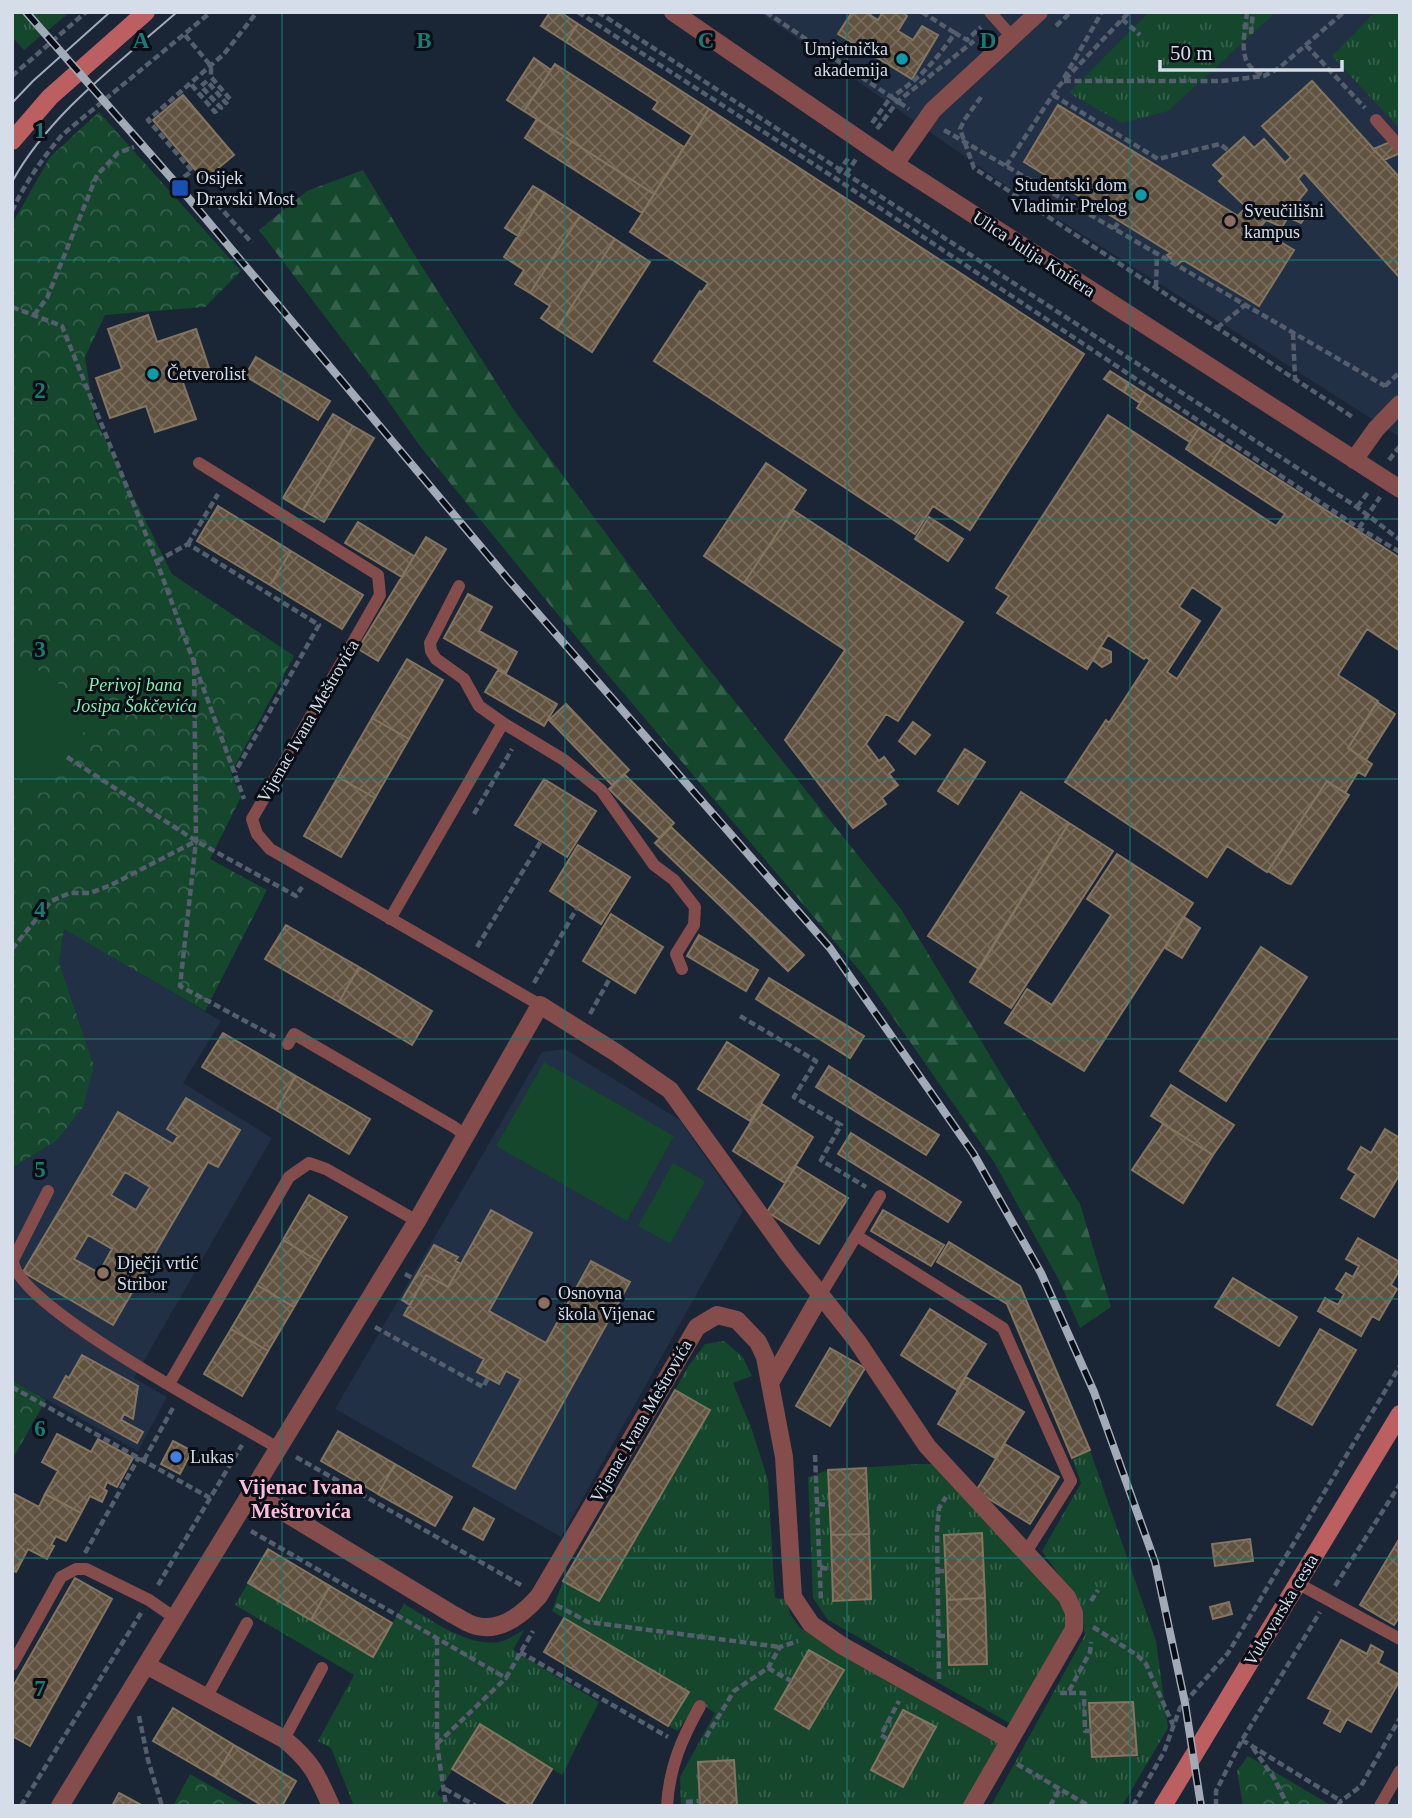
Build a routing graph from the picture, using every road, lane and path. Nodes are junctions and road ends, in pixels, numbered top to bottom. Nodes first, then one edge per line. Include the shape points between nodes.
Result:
1 (86, 12) edge
2 (146, 12) edge
3 (211, 12) edge
4 (257, 12) edge
5 (578, 12) edge
6 (598, 12) edge
7 (673, 12) edge
8 (766, 12) edge
9 (922, 12) edge
10 (1039, 12) edge
11 (1071, 12) edge
12 (1102, 12) edge
13 (1129, 12) edge
14 (1247, 12) edge
15 (1253, 12) edge
16 (1343, 12) edge
17 (994, 16) edge
18 (1122, 19) junction
19 (1053, 30) dead end
20 (955, 33) junction
21 (1251, 34) dead end
22 (185, 35) junction
23 (1140, 35) dead end
24 (1012, 37) junction
25 (1306, 45) junction
26 (211, 66) junction
27 (12, 76) edge
28 (1265, 76) junction
29 (1064, 81) junction
30 (190, 83) junction
31 (1058, 87) junction
32 (988, 90) dead end
33 (1053, 95) junction
34 (891, 97) junction
35 (897, 102) junction
36 (925, 119) junction
37 (1376, 120) joint
38 (12, 141) edge
39 (863, 142) junction
40 (965, 142) junction
41 (134, 147) dead end
42 (1400, 147) edge
43 (1228, 151) dead end
44 (895, 164) junction
45 (1006, 166) junction
46 (839, 171) junction
47 (846, 174) junction
48 (184, 177) dead end
49 (835, 178) junction
50 (202, 199) dead end
51 (12, 211) edge
52 (1119, 221) dead end
53 (1114, 229) junction
54 (252, 243) dead end
55 (1157, 254) junction
56 (1156, 288) junction
57 (1245, 305) junction
58 (12, 307) edge
59 (34, 315) junction
60 (1217, 328) junction
61 (1293, 333) junction
62 (1295, 379) junction
63 (1385, 386) dead end
64 (1400, 404) edge
65 (1354, 418) dead end
66 (1354, 460) junction
67 (199, 463) dead end
68 (226, 481) junction
69 (1400, 489) edge
70 (1400, 540) edge
71 (188, 544) junction
72 (1400, 552) edge
73 (157, 562) junction
74 (459, 586) dead end
75 (194, 658) junction
76 (503, 723) junction
77 (521, 734) junction
78 (67, 757) dead end
79 (234, 773) junction
80 (473, 817) dead end
81 (252, 819) junction
82 (195, 841) junction
83 (541, 841) dead end
84 (313, 893) dead end
85 (577, 908) dead end
86 (390, 919) junction
87 (12, 950) edge
88 (488, 954) dead end
89 (682, 969) dead end
90 (610, 978) dead end
91 (542, 997) junction
92 (740, 1016) dead end
93 (588, 1017) dead end
94 (288, 1044) joint
95 (466, 1136) junction
96 (48, 1191) dead end
97 (880, 1196) joint
98 (417, 1221) junction
99 (857, 1236) junction
100 (821, 1296) junction
101 (375, 1326) dead end
102 (1400, 1366) edge
103 (488, 1378) dead end
104 (770, 1383) junction
105 (170, 1384) junction
106 (12, 1387) edge
107 (181, 1395) dead end
108 (1400, 1414) edge
109 (251, 1432) junction
110 (1393, 1441) edge
111 (278, 1448) junction
112 (815, 1455) dead end
113 (141, 1458) junction
114 (1400, 1484) edge
115 (951, 1489) dead end
116 (251, 1492) junction
117 (210, 1498) junction
118 (818, 1504) junction
119 (829, 1505) dead end
120 (1026, 1552) junction
121 (820, 1568) junction
122 (76, 1569) junction
123 (832, 1569) dead end
124 (937, 1571) junction
125 (946, 1571) dead end
126 (1297, 1583) junction
127 (1326, 1599) junction
128 (149, 1600) junction
129 (175, 1618) junction
130 (247, 1623) dead end
131 (1090, 1626) dead end
132 (807, 1631) junction
133 (938, 1636) junction
134 (948, 1636) dead end
135 (437, 1638) dead end
136 (1400, 1639) edge
137 (520, 1652) dead end
138 (12, 1665) edge
139 (146, 1665) junction
140 (322, 1668) dead end
141 (768, 1668) junction
142 (506, 1678) dead end
143 (791, 1681) dead end
144 (1068, 1693) dead end
145 (903, 1695) dead end
146 (207, 1696) junction
147 (939, 1700) junction
148 (699, 1706) dead end
149 (139, 1715) dead end
150 (1400, 1718) edge
151 (1173, 1725) junction
152 (1091, 1731) dead end
153 (284, 1739) junction
154 (887, 1739) dead end
155 (1242, 1740) junction
156 (679, 1743) junction
157 (437, 1744) junction
158 (1250, 1744) junction
159 (1006, 1747) junction
160 (1400, 1771) edge
161 (445, 1789) junction
162 (1060, 1789) junction
163 (700, 1801) dead end
164 (686, 1802) dead end
165 (1339, 1803) edge
166 (22, 1806) edge
167 (60, 1806) edge
168 (162, 1806) edge
169 (331, 1806) edge
170 (446, 1806) edge
171 (476, 1806) edge
172 (667, 1806) edge
173 (972, 1806) edge
174 (1050, 1806) edge
175 (1089, 1806) edge
176 (1133, 1806) edge
177 (1163, 1806) edge
178 (1216, 1806) edge
179 (1288, 1806) edge
180 (1380, 1806) edge

1 - 27 path
2 - 38 main road via 50,97
3 - 22 path
4 - 26 path
5 - 49 path
6 - 46 path
7 - 39 street, Ulica Julija Knifera
8 - 34 path
9 - 20 path
10 - 24 street
11 - 19 path
12 - 31 path
13 - 18 path
14 - 28 path via 1245,58
15 - 21 path
16 - 25 path
17 - 20 path via 967,40
17 - 24 lane
17 - 35 path
18 - 23 path
18 - 29 path
20 - 34 path via 912,85
22 - 26 path
22 - 51 path via 62,135 22,188
24 - 36 street
25 - 28 path
25 - 37 path
26 - 30 path
26 - 30 path via 211,78 230,99 226,103 206,81 201,86 221,108 215,112
28 - 29 path via 1223,81
29 - 31 path
30 - 48 path via 148,120 192,171
31 - 33 path
32 - 40 path via 960,130
33 - 43 path via 1156,162 1220,144
33 - 45 path
34 - 35 path
34 - 39 path
35 - 36 path
35 - 39 path
36 - 40 path
36 - 44 street
37 - 42 lane
39 - 44 street, Ulica Julija Knifera
39 - 46 path
39 - 47 path
40 - 45 path
40 - 56 path via 974,169
41 - 59 path via 118,153 97,175 47,298
44 - 66 street, Ulica Julija Knifera
45 - 53 path
46 - 47 path
46 - 49 path
47 - 70 path
49 - 72 path
50 - 54 path via 208,194
52 - 53 path
53 - 55 path
55 - 56 path
55 - 57 path
56 - 60 path
57 - 60 path
57 - 61 path
58 - 59 path
59 - 73 path via 62,326
60 - 62 path
61 - 62 path
61 - 63 path
62 - 65 path
64 - 66 street
66 - 69 street, Ulica Julija Knifera
67 - 68 lane, Vijenac Ivana Meštrovića
68 - 71 path
68 - 81 lane, Vijenac Ivana Meštrovića via 378,575 380,595
71 - 73 path
71 - 79 path via 319,625
73 - 75 path
74 - 76 lane via 430,643 431,651 464,679 479,706
75 - 79 path
75 - 82 path
76 - 77 lane
76 - 86 lane
77 - 80 path
77 - 89 lane via 601,789 654,864 695,907 694,925 676,954
78 - 82 path
79 - 81 path
81 - 86 lane, Vijenac Ivana Meštrovića via 270,849
82 - 84 path via 296,896 301,887
82 - 87 path via 90,894 70,893 51,901
82 - 94 path via 180,986
83 - 88 path via 477,947
85 - 91 path via 534,983
86 - 91 lane, Vijenac Ivana Meštrovića
90 - 93 path
91 - 95 street
91 - 100 street, Vijenac Ivana Meštrovića via 670,1090
92 - 97 path via 816,1061 794,1097 841,1125 821,1160
94 - 95 lane via 294,1034
95 - 98 street
96 - 105 lane via 13,1260 19,1278 103,1346
97 - 99 lane
98 - 105 lane via 326,1169 309,1163 299,1168 289,1177
98 - 111 street
99 - 100 lane
99 - 120 lane via 1003,1328 1071,1481
100 - 104 street
100 - 120 street, Vijenac Ivana Meštrovića via 927,1446
101 - 103 path via 483,1387
102 - 151 path via 1228,1653 1180,1708
104 - 116 street, Vijenac Ivana Meštrovića via 758,1342 737,1320 717,1315 696,1327 539,1595 528,1608 493,1628 476,1626 452,1614
104 - 132 street, Vijenac Ivana Meštrovića via 784,1457 793,1597
105 - 109 lane
106 - 113 path
107 - 113 path
108 - 110 main road, Vukovarska cesta
109 - 111 lane
109 - 117 path
110 - 126 main road, Vukovarska cesta
111 - 116 street
112 - 118 path
113 - 117 path
113 - 122 path
114 - 127 path
115 - 124 path via 939,1508
116 - 129 street
117 - 128 path
118 - 119 path
118 - 121 path
120 - 159 street, Vijenac Ivana Meštrovića via 1068,1597 1074,1629
121 - 123 path
121 - 132 path via 822,1608
122 - 128 lane via 86,1569
122 - 138 lane via 61,1577
124 - 125 path
124 - 133 path
126 - 127 lane
126 - 177 main road, Vukovarska cesta
127 - 136 lane
127 - 155 path
128 - 129 lane
128 - 166 path
129 - 139 street
130 - 146 lane
131 - 151 path via 1146,1664
132 - 141 path via 780,1647
132 - 147 street, Vijenac Ivana Meštrovića
133 - 134 path
133 - 147 path
135 - 157 path
137 - 156 path
139 - 146 street
139 - 167 street
140 - 153 lane
141 - 143 path
141 - 156 path via 734,1691 697,1753
142 - 157 path
144 - 152 path via 1084,1693 1085,1731
145 - 154 path via 881,1735
146 - 153 street
147 - 159 street, Vijenac Ivana Meštrovića
148 - 156 lane
149 - 168 path
150 - 165 path via 1361,1786
151 - 176 path via 1164,1752
153 - 169 street via 316,1772
155 - 158 path
155 - 178 path via 1216,1791
156 - 172 lane
157 - 161 path
158 - 165 path
158 - 179 path
159 - 162 path
159 - 173 street, Vijenac Ivana Meštrovića
160 - 180 lane
161 - 170 path
161 - 171 path
162 - 174 path
162 - 175 path
163 - 164 path

